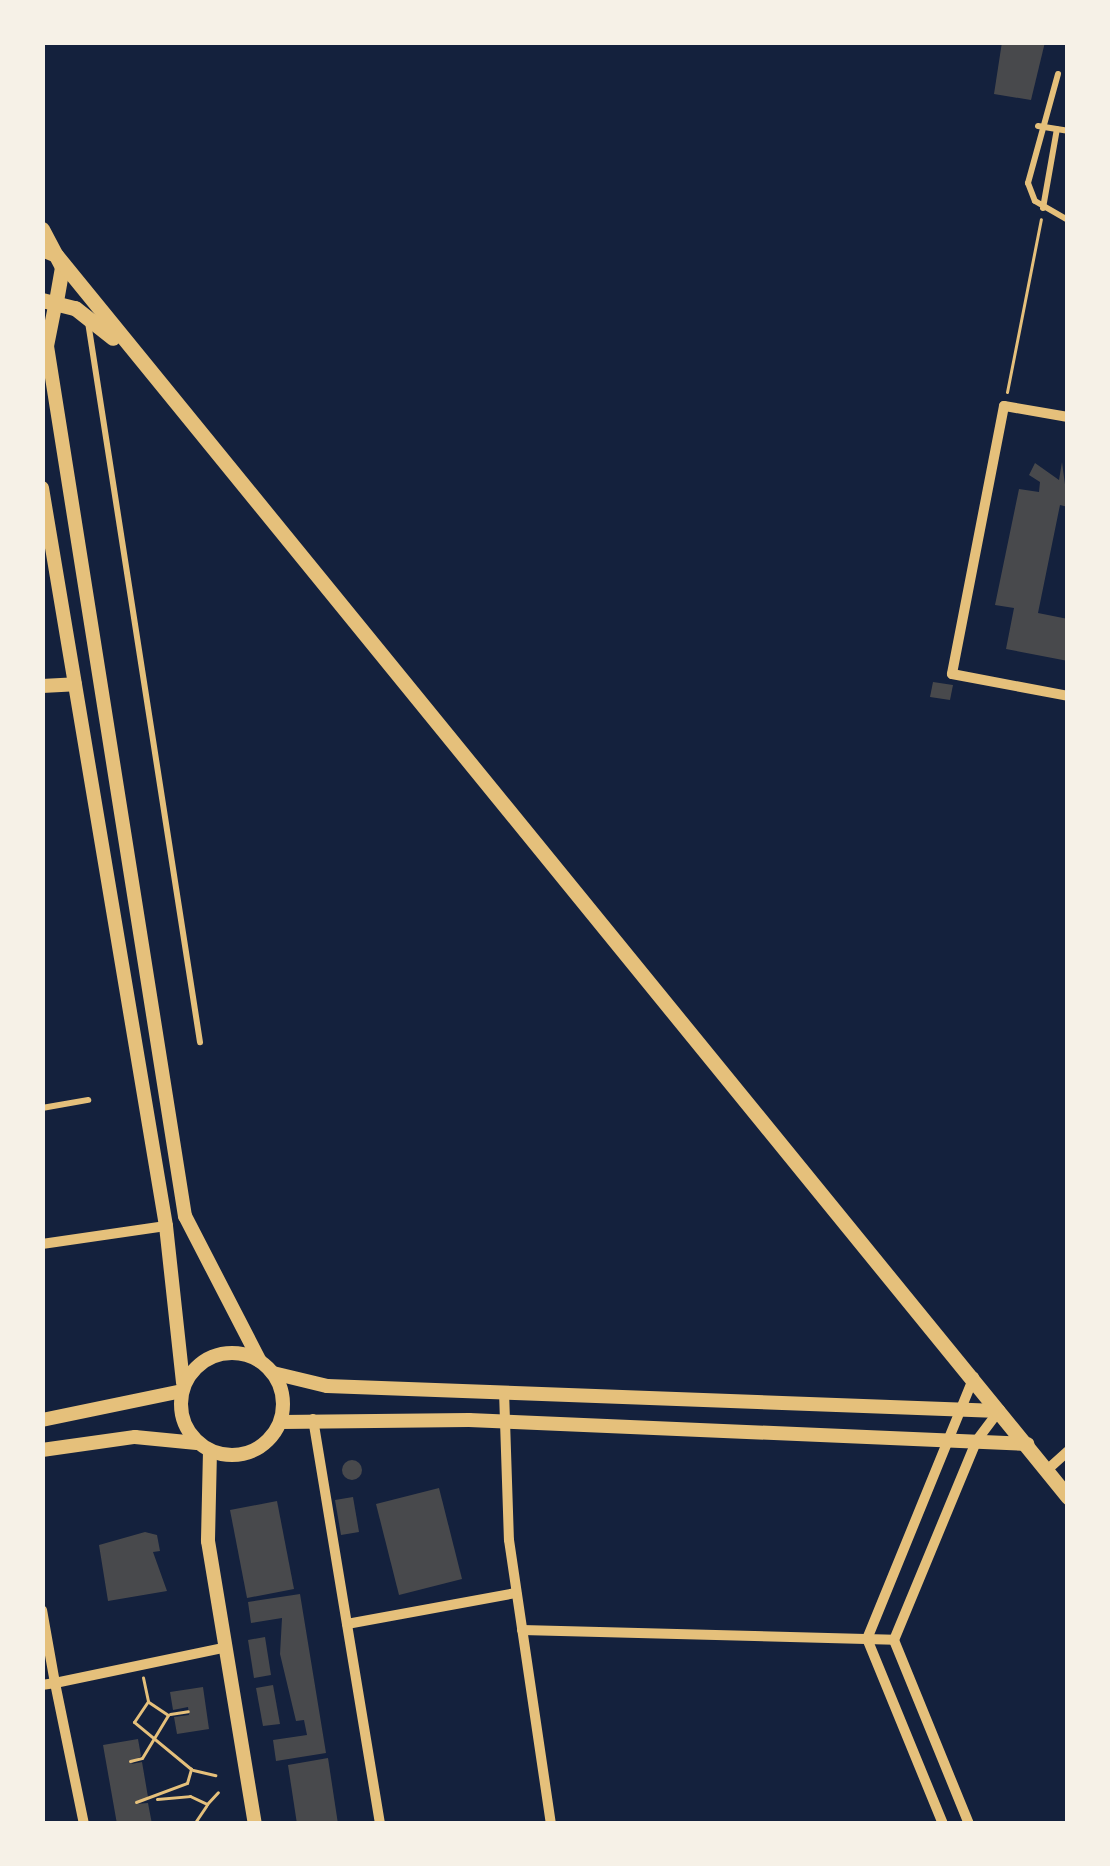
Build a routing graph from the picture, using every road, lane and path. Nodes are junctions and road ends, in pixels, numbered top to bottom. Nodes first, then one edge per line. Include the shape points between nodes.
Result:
1 (1058, 74) dead end
2 (1038, 126) junction
3 (1057, 129) junction
4 (1068, 131) edge
5 (1043, 208) junction
6 (1068, 220) edge
7 (42, 229) edge
8 (49, 252) edge
9 (49, 301) edge
10 (87, 316) junction
11 (166, 390) junction
12 (1004, 406) junction
13 (1068, 417) edge
14 (42, 488) edge
15 (75, 683) junction
16 (42, 686) edge
17 (1068, 696) edge
18 (200, 1042) dead end
19 (88, 1100) dead end
20 (42, 1108) edge
21 (166, 1226) junction
22 (42, 1244) edge
23 (260, 1361) junction
24 (273, 1373) junction
25 (974, 1377) junction
26 (182, 1387) junction
27 (504, 1391) junction
28 (960, 1409) junction
29 (999, 1411) junction
30 (313, 1416) junction
31 (42, 1420) edge
32 (503, 1421) junction
33 (281, 1422) junction
34 (949, 1438) junction
35 (977, 1440) junction
36 (1028, 1444) junction
37 (204, 1447) junction
38 (42, 1450) edge
39 (1068, 1451) edge
40 (1047, 1470) junction
41 (1067, 1492) edge
42 (515, 1592) junction
43 (42, 1610) edge
44 (347, 1624) junction
45 (521, 1630) junction
46 (867, 1639) junction
47 (894, 1640) junction
48 (223, 1648) junction
49 (142, 1676) dead end
50 (48, 1684) edge
51 (148, 1701) junction
52 (188, 1711) dead end
53 (168, 1714) junction
54 (153, 1738) junction
55 (130, 1761) dead end
56 (191, 1769) junction
57 (214, 1775) dead end
58 (218, 1792) dead end
59 (156, 1798) junction
60 (136, 1802) dead end
61 (207, 1804) junction
62 (83, 1824) edge
63 (194, 1824) edge
64 (255, 1824) edge
65 (380, 1824) edge
66 (551, 1824) edge
67 (943, 1824) edge
68 (970, 1824) edge

1 - 2 lane
2 - 3 lane
2 - 5 lane via 1028,183
3 - 4 lane
3 - 5 lane
5 - 6 lane
5 - 12 path
7 - 8 main road
8 - 9 main road via 62,276
8 - 11 main road
9 - 10 main road
9 - 23 street via 47,346 185,1216
10 - 11 main road
10 - 18 lane
11 - 25 main road
12 - 13 street
12 - 17 street via 952,674
14 - 15 street
15 - 16 street
15 - 21 street
19 - 20 lane
21 - 22 street
21 - 26 street
23 - 24 street
23 - 26 street via 216,1355
24 - 27 street via 327,1386
24 - 33 street
25 - 28 street
25 - 29 main road
26 - 31 street
26 - 37 street via 182,1417
27 - 28 street
27 - 32 street
28 - 29 street
28 - 34 street
29 - 35 street
29 - 36 main road
30 - 32 street
30 - 33 street
30 - 44 street
32 - 34 street
32 - 42 street
33 - 37 street via 260,1448
34 - 35 street
34 - 46 street
35 - 36 street
35 - 47 street
36 - 40 main road
37 - 38 street via 135,1437
37 - 48 street
39 - 40 street
40 - 41 main road
42 - 44 street
42 - 45 street
43 - 50 street
44 - 65 street
45 - 46 street
45 - 66 street
46 - 47 street
46 - 67 street
47 - 68 street
48 - 50 street
48 - 64 street
49 - 51 path
50 - 62 street
51 - 53 path
51 - 54 path via 134,1722
52 - 53 path
53 - 54 path
54 - 55 path via 142,1759
54 - 56 path
56 - 57 path
56 - 59 path via 187,1784
58 - 61 path
59 - 60 path
59 - 61 path
61 - 63 path

